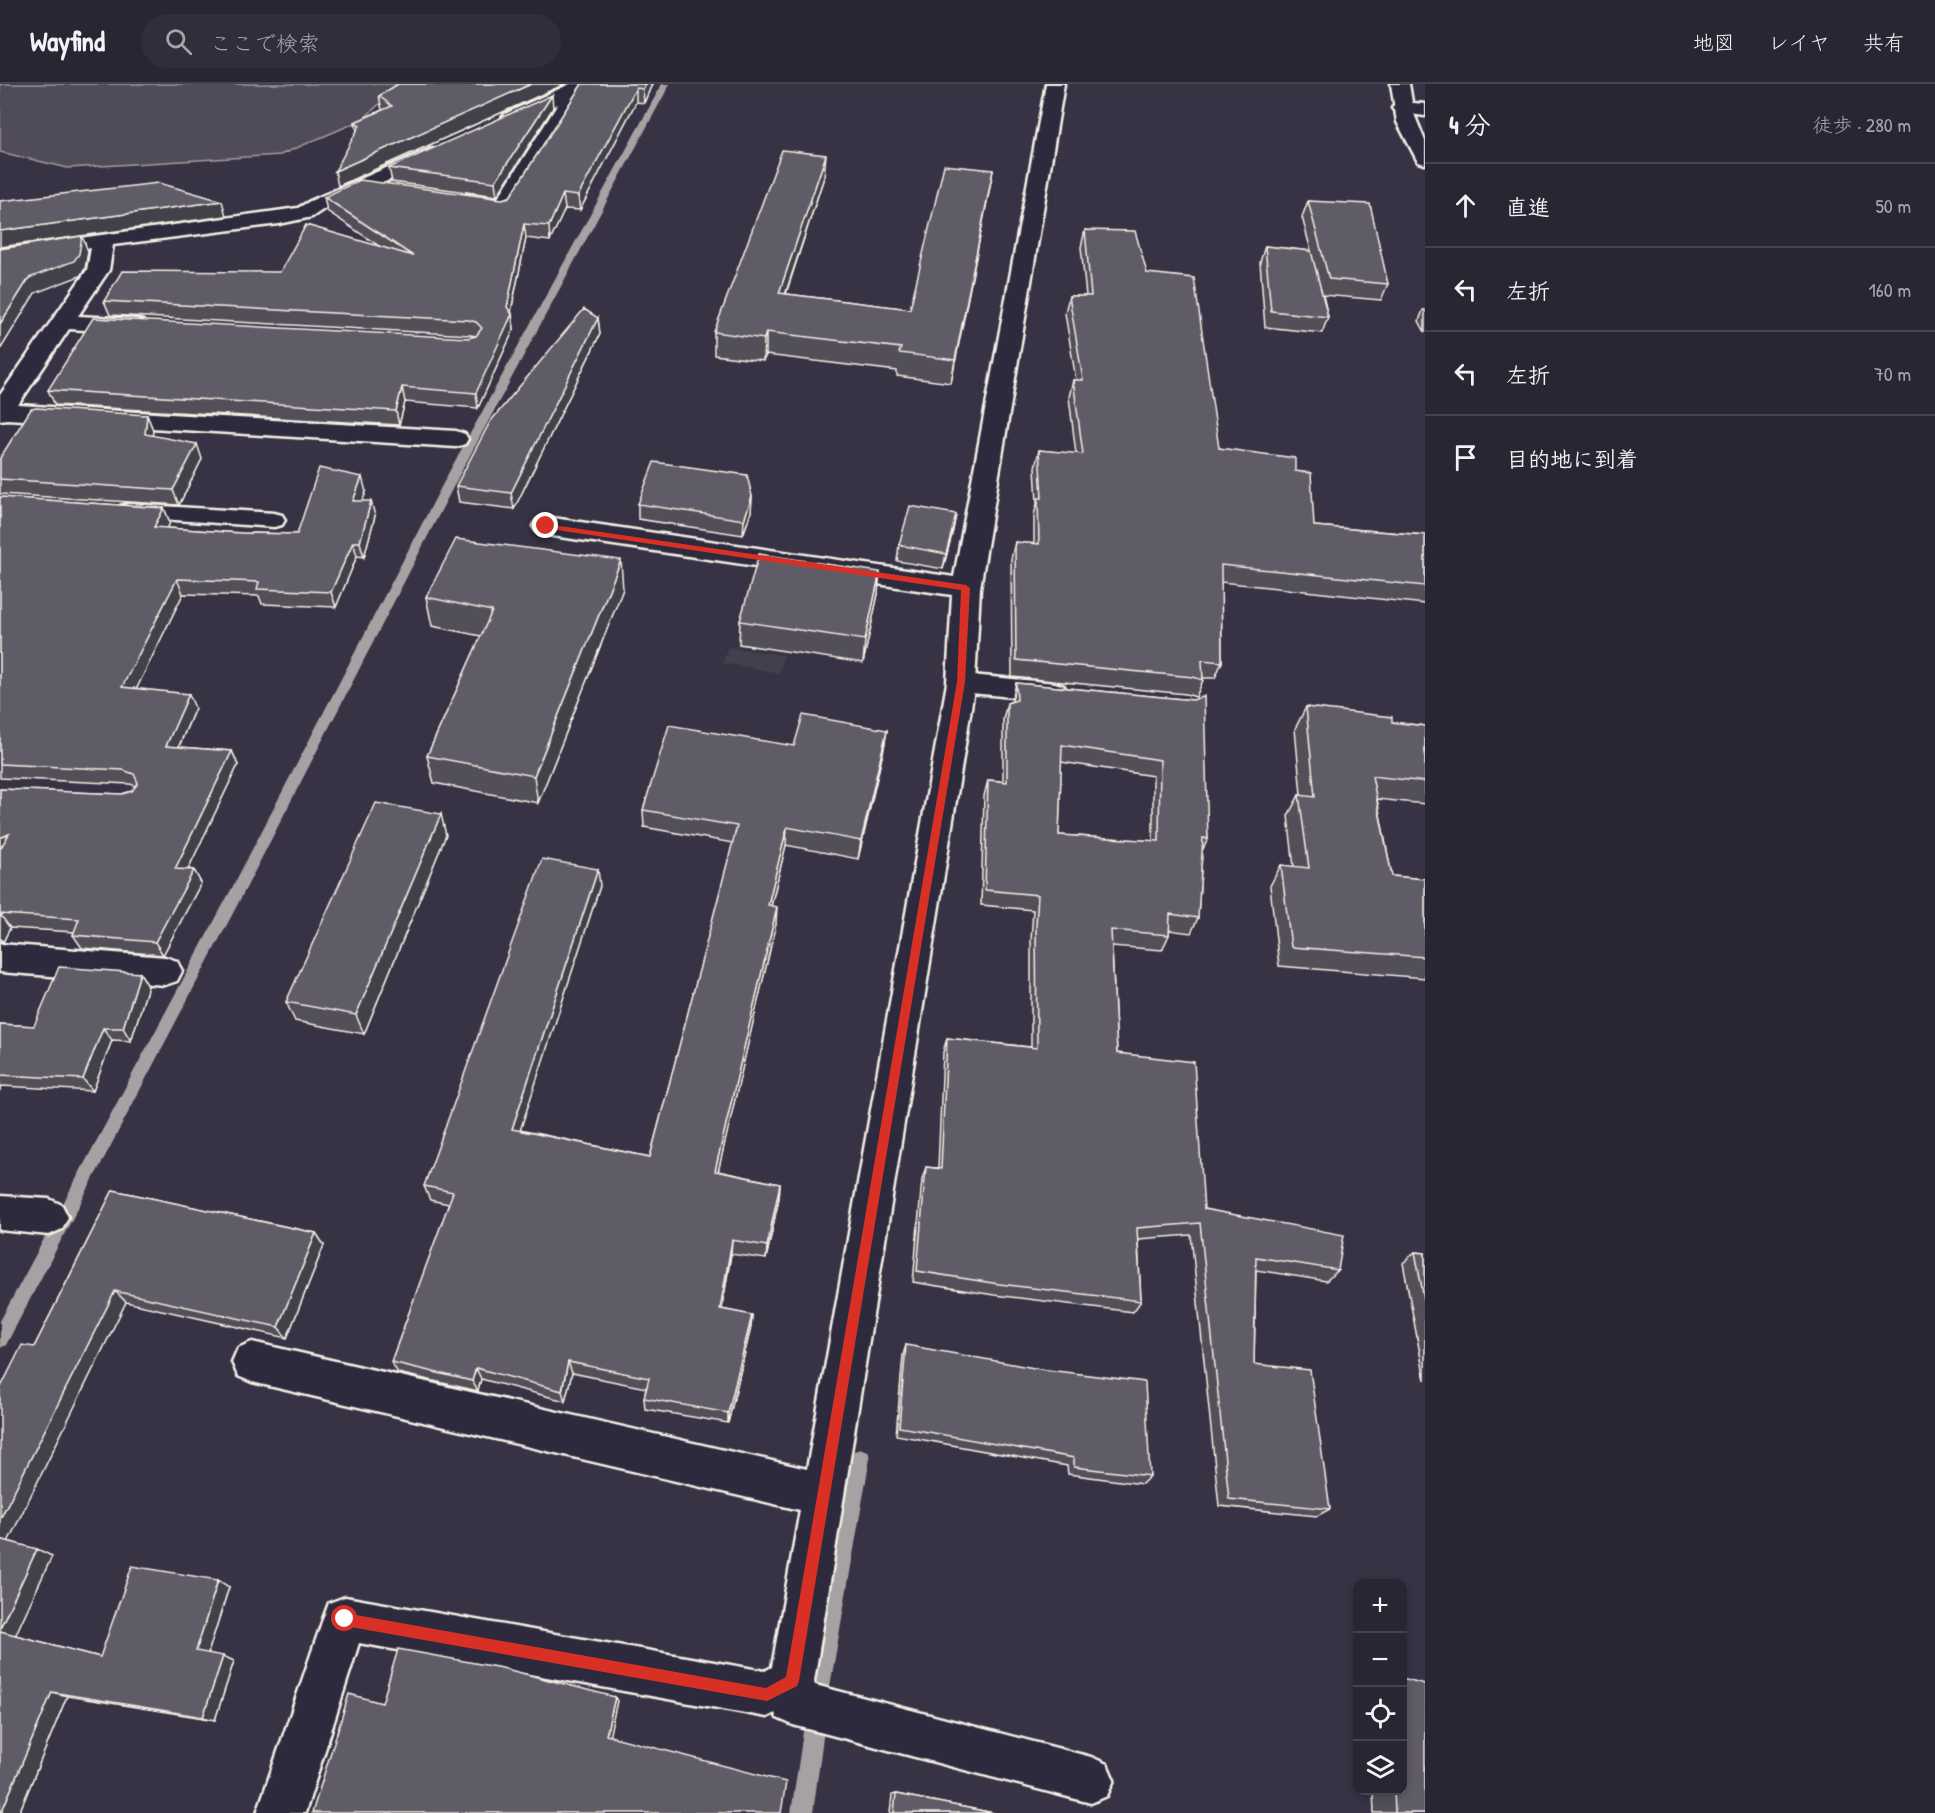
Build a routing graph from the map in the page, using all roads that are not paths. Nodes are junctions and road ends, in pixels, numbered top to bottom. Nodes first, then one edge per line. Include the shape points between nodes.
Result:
1 (1055, 84) edge
2 (1400, 84) edge
3 (582, 86) edge
4 (1402, 108) junction
5 (1425, 110) edge
6 (492, 127) edge
7 (449, 147) edge
8 (1425, 158) edge
9 (363, 186) junction
10 (398, 191) edge
11 (445, 197) edge
12 (103, 240) junction
13 (0, 256) edge
14 (62, 322) junction
15 (155, 327) edge
16 (1, 412) edge
17 (456, 439) dead end
18 (107, 510) edge
19 (274, 520) dead end
20 (546, 526) dead end
21 (966, 588) junction
22 (961, 682) junction
23 (1080, 694) edge
24 (0, 958) edge
25 (165, 971) dead end
26 (0, 1213) edge
27 (49, 1217) dead end
28 (252, 1362) dead end
29 (823, 1494) junction
30 (792, 1681) junction
31 (1091, 1780) dead end
32 (281, 1813) edge

1 - 21 street
2 - 4 street
3 - 6 street
3 - 11 street via 504,205
4 - 5 street
4 - 8 street via 1411,136
7 - 9 street
9 - 10 street
9 - 12 street via 305,213
12 - 13 street
12 - 14 street via 98,270
14 - 15 street
14 - 16 street
16 - 17 street
18 - 19 lane
20 - 21 street
21 - 22 street
22 - 23 lane
22 - 29 street
24 - 25 street
26 - 27 street
28 - 29 street
29 - 30 street
30 - 31 street via 793,1702
30 - 32 street via 767,1694 345,1619

